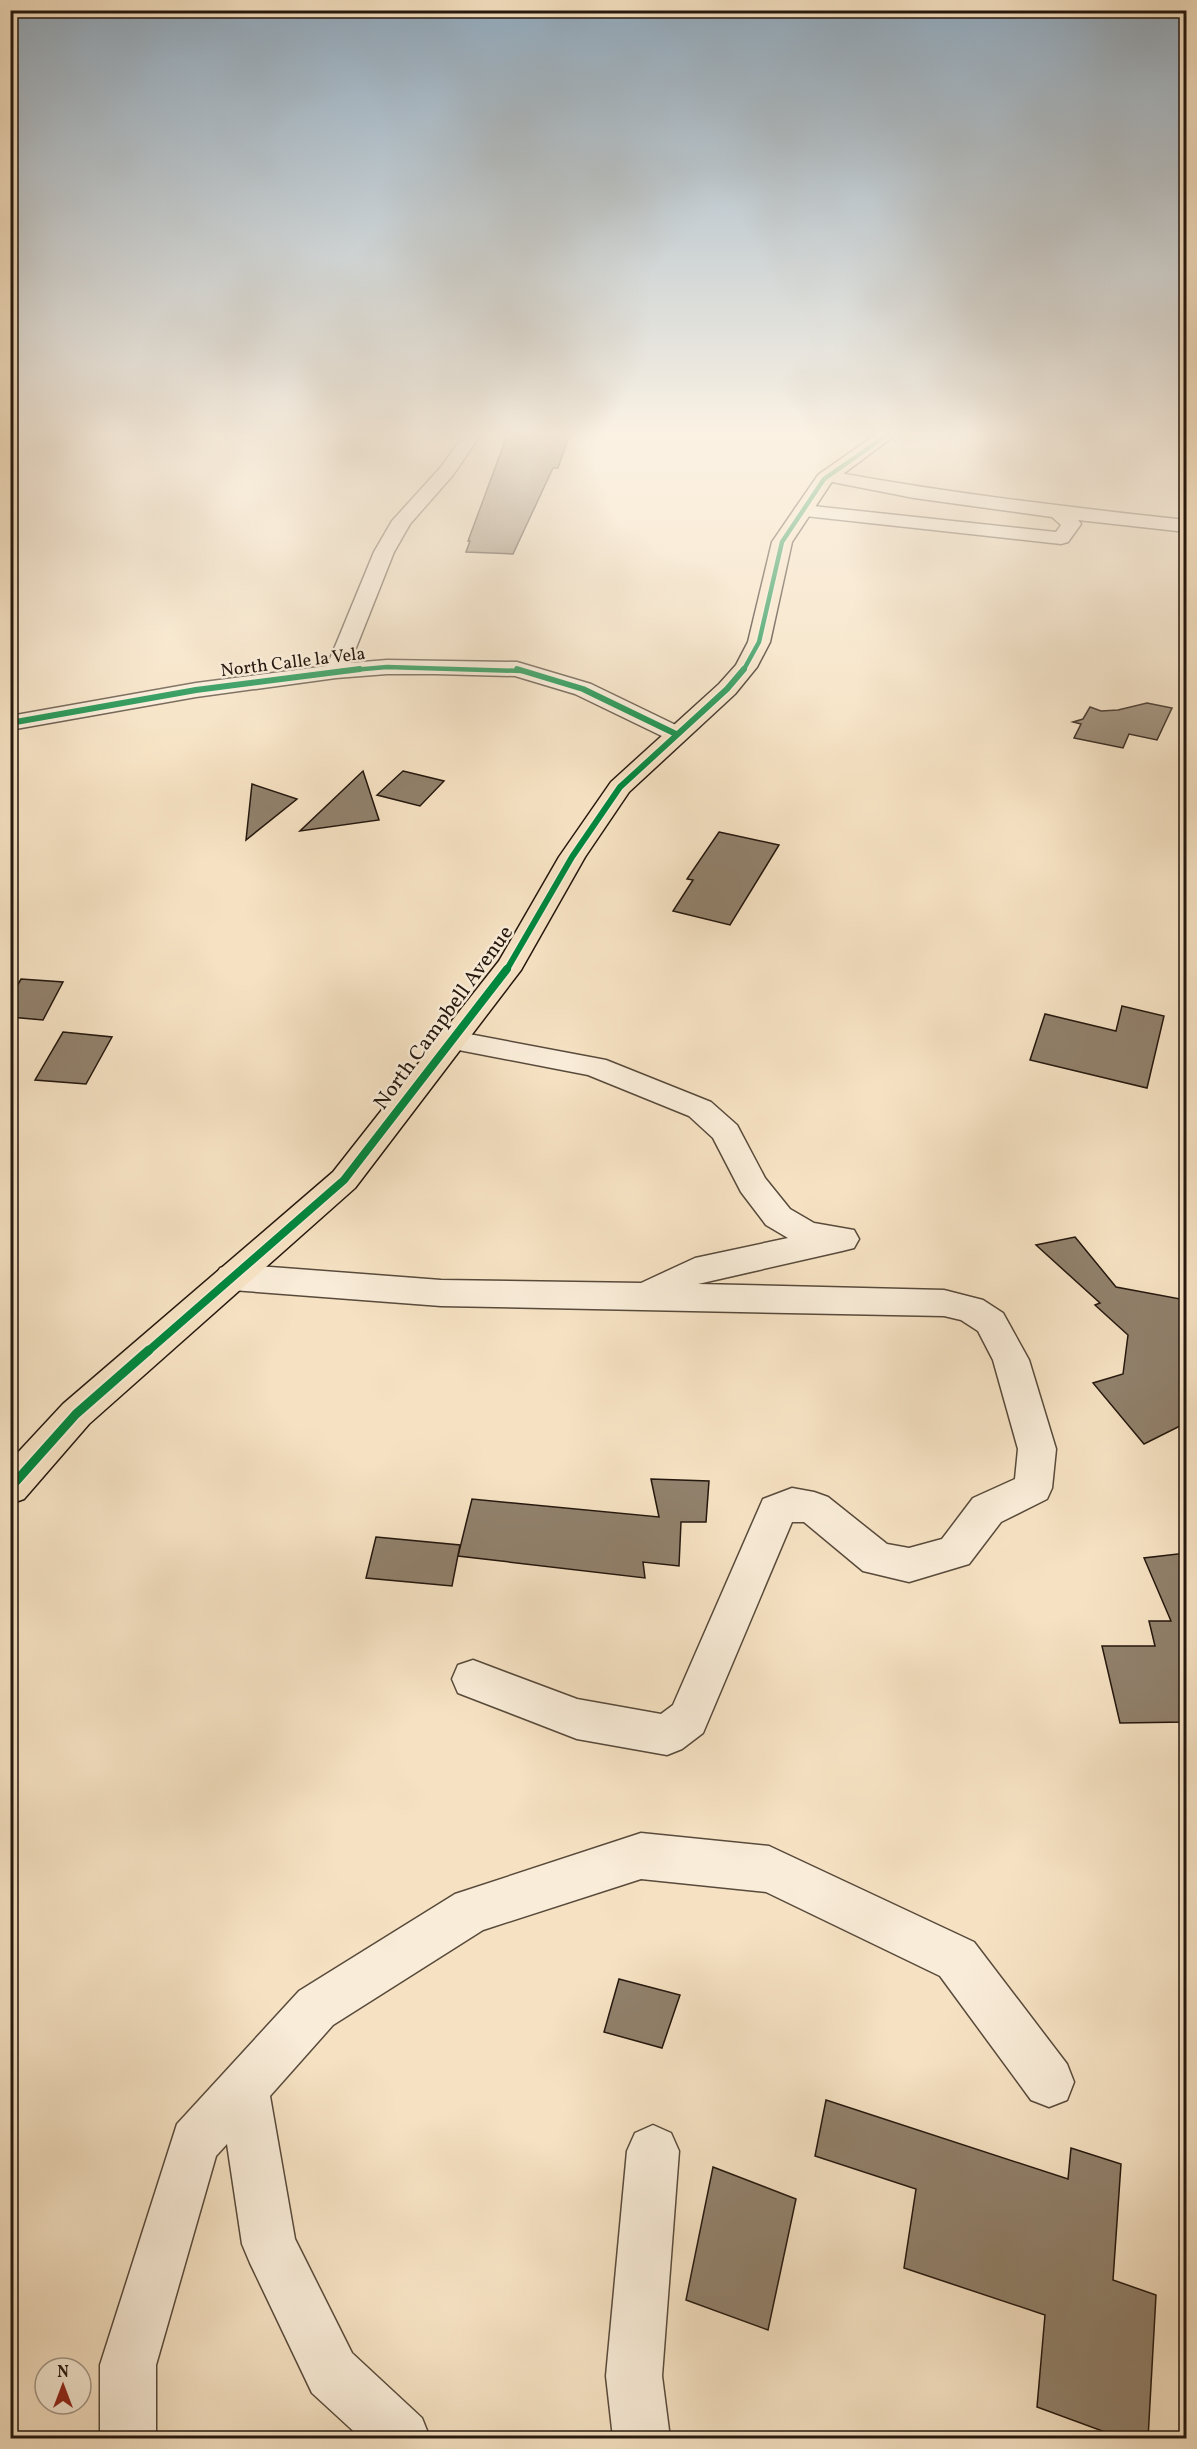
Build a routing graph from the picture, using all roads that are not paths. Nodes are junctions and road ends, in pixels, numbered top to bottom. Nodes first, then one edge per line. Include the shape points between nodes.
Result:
1 (387, 547) edge
2 (781, 547) edge
3 (336, 671) junction
4 (10, 723) edge
5 (676, 734) junction
6 (453, 1040) junction
7 (232, 1277) junction
8 (646, 1296) junction
9 (10, 1488) edge
10 (473, 1679) dead end
11 (1049, 2082) dead end
12 (244, 2088) junction
13 (653, 2151) dead end
14 (128, 2439) edge
15 (402, 2439) edge
16 (641, 2439) edge

1 - 3 street
2 - 5 main road, North Campbell Avenue via 759,642 746,667
3 - 4 street, North Calle la Vela via 196,690
3 - 5 street, North Calle la Vela via 387,667 517,669 583,688
5 - 6 main road, North Campbell Avenue via 620,787 572,857 512,964
6 - 7 main road, North Campbell Avenue via 344,1180
6 - 8 street via 595,1067 700,1109 726,1132 752,1184 778,1217 807,1234 842,1239 695,1271
7 - 8 street via 441,1293
7 - 9 main road, North Campbell Avenue via 76,1414
8 - 10 street via 944,1303 971,1308 991,1322 1011,1360 1037,1449 1033,1488 987,1510 955,1552 909,1565 877,1559 814,1508 792,1504 777,1511 688,1719 667,1735 578,1719
11 - 12 street via 957,1959 769,1869 641,1856 471,1910 316,2008
12 - 14 street via 195,2142 128,2365
12 - 15 street via 270,2244 332,2373
13 - 16 street via 634,2376

